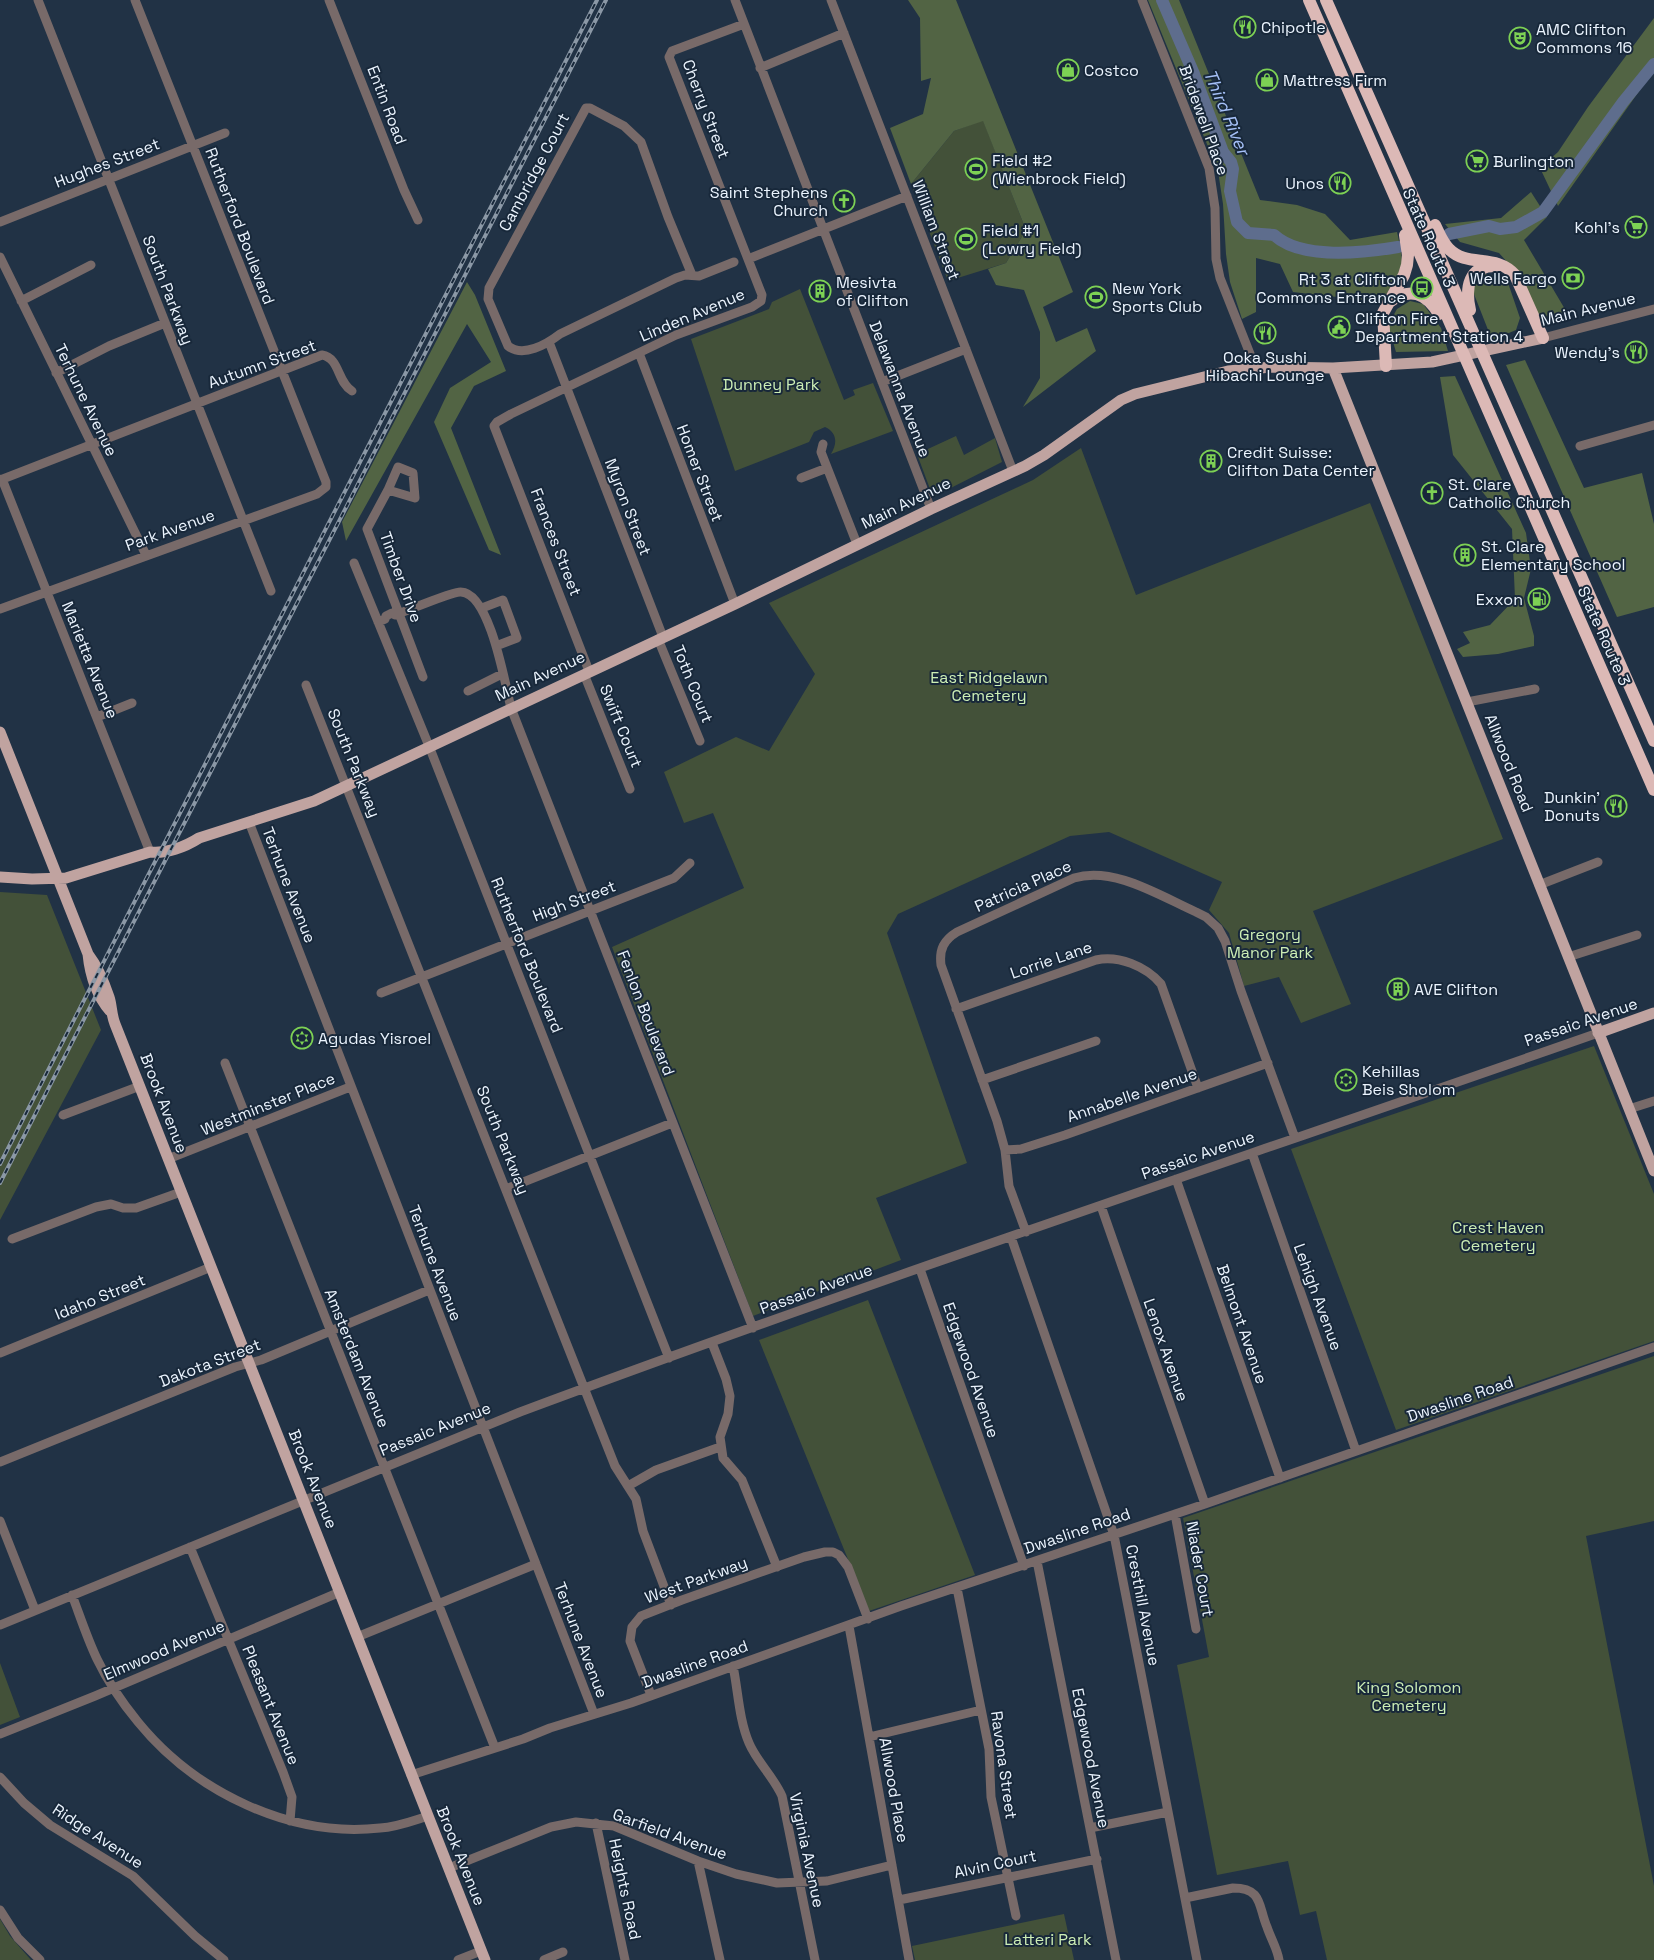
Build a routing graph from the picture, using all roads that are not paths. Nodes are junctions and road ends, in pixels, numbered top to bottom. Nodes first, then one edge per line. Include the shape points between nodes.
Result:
1 (38, 0) edge
2 (134, 0) edge
3 (329, 0) edge
4 (735, 0) edge
5 (832, 0) edge
6 (1142, 0) edge
7 (1309, 0) edge
8 (1326, 0) edge
9 (744, 24) junction
10 (844, 33) junction
11 (1352, 59) junction
12 (760, 68) junction
13 (225, 134) dead end
14 (192, 146) junction
15 (109, 179) junction
16 (907, 196) junction
17 (1402, 216) junction
18 (418, 220) dead end
19 (0, 222) edge
20 (822, 230) junction
21 (0, 256) edge
22 (748, 259) junction
23 (734, 262) dead end
24 (92, 266) dead end
25 (1509, 268) junction
26 (692, 275) junction
27 (21, 301) junction
28 (1386, 305) junction
29 (1654, 309) edge
30 (165, 323) junction
31 (1543, 338) junction
32 (549, 342) junction
33 (1479, 344) junction
34 (1460, 348) junction
35 (966, 349) junction
36 (639, 353) junction
37 (1386, 366) junction
38 (1333, 368) junction
39 (1256, 369) junction
40 (281, 371) junction
41 (56, 373) junction
42 (882, 382) junction
43 (566, 388) junction
44 (352, 391) dead end
45 (197, 404) junction
46 (495, 424) joint
47 (1654, 425) edge
48 (823, 444) dead end
49 (91, 445) junction
50 (1580, 446) dead end
51 (318, 464) joint
52 (827, 468) junction
53 (1013, 471) junction
54 (801, 478) dead end
55 (1, 479) edge
56 (388, 490) dead end
57 (931, 509) junction
58 (244, 521) junction
59 (857, 544) junction
60 (146, 555) junction
61 (354, 563) dead end
62 (271, 590) dead end
63 (47, 591) junction
64 (734, 604) junction
65 (482, 608) junction
66 (0, 609) edge
67 (397, 614) junction
68 (382, 621) junction
69 (661, 638) junction
70 (496, 646) junction
71 (586, 673) junction
72 (502, 674) junction
73 (423, 677) dead end
74 (306, 685) dead end
75 (1535, 689) dead end
76 (468, 691) dead end
77 (1467, 702) junction
78 (132, 703) dead end
79 (511, 708) junction
80 (96, 717) junction
81 (0, 732) edge
82 (700, 741) dead end
83 (1654, 741) edge
84 (429, 746) junction
85 (347, 786) junction
86 (630, 789) dead end
87 (1654, 790) edge
88 (249, 822) junction
89 (150, 852) junction
90 (1598, 862) dead end
91 (690, 863) dead end
92 (0, 877) edge
93 (58, 879) junction
94 (1539, 885) junction
95 (590, 911) junction
96 (1637, 935) dead end
97 (506, 944) junction
98 (1568, 957) junction
99 (422, 976) junction
100 (381, 993) dead end
101 (956, 1009) junction
102 (1654, 1013) edge
103 (1598, 1033) junction
104 (1096, 1041) dead end
105 (225, 1063) dead end
106 (1268, 1063) junction
107 (982, 1080) junction
108 (140, 1086) junction
109 (350, 1087) junction
110 (1198, 1088) junction
111 (1654, 1101) edge
112 (1629, 1109) junction
113 (62, 1114) dead end
114 (672, 1123) junction
115 (250, 1127) junction
116 (1295, 1138) junction
117 (1005, 1150) junction
118 (1252, 1153) junction
119 (590, 1156) junction
120 (168, 1159) junction
121 (1654, 1171) edge
122 (1176, 1179) junction
123 (506, 1189) junction
124 (182, 1192) junction
125 (1101, 1206) junction
126 (1026, 1232) junction
127 (1010, 1237) junction
128 (12, 1238) dead end
129 (211, 1267) junction
130 (920, 1269) junction
131 (429, 1290) junction
132 (753, 1328) junction
133 (330, 1331) junction
134 (712, 1343) junction
135 (1654, 1347) edge
136 (0, 1353) edge
137 (669, 1358) junction
138 (249, 1363) junction
139 (584, 1388) junction
140 (482, 1427) junction
141 (720, 1447) junction
142 (1356, 1452) junction
143 (0, 1462) edge
144 (384, 1467) junction
145 (1280, 1478) junction
146 (628, 1486) junction
147 (304, 1500) junction
148 (1205, 1504) junction
149 (1175, 1514) junction
150 (0, 1522) edge
151 (1114, 1535) junction
152 (190, 1547) junction
153 (1037, 1561) junction
154 (536, 1564) junction
155 (1024, 1566) junction
156 (777, 1567) junction
157 (957, 1588) junction
158 (340, 1592) junction
159 (72, 1595) junction
160 (438, 1604) junction
161 (671, 1605) junction
162 (35, 1610) junction
163 (868, 1619) junction
164 (0, 1625) edge
165 (849, 1626) junction
166 (1196, 1629) dead end
167 (358, 1637) junction
168 (228, 1639) junction
169 (733, 1666) junction
170 (114, 1688) junction
171 (651, 1695) junction
172 (981, 1710) junction
173 (594, 1714) junction
174 (0, 1734) edge
175 (869, 1737) junction
176 (495, 1748) junction
177 (412, 1775) junction
178 (0, 1777) edge
179 (1168, 1812) junction
180 (428, 1816) junction
181 (290, 1821) junction
182 (596, 1823) junction
183 (1090, 1828) junction
184 (1097, 1859) junction
185 (698, 1861) junction
186 (892, 1866) junction
187 (449, 1868) junction
188 (1007, 1877) junction
189 (798, 1883) junction
190 (1185, 1898) junction
191 (898, 1900) junction
192 (0, 1910) edge
193 (1016, 1916) dead end
194 (563, 1952) dead end
195 (483, 1955) edge
196 (40, 1960) edge
197 (224, 1960) edge
198 (458, 1960) edge
199 (544, 1960) edge
200 (625, 1960) edge
201 (720, 1960) edge
202 (815, 1960) edge
203 (909, 1960) edge
204 (1116, 1960) edge
205 (1197, 1960) edge
206 (1279, 1960) edge

1 - 15 street, South Parkway
2 - 14 street, Rutherford Boulevard
3 - 18 street, Entin Road
4 - 9 street, Delawanna Avenue
5 - 10 street, William Street
6 - 39 street, Bridewell Place via 1209,168 1220,278
7 - 17 highway, State Route 3
8 - 11 highway, State Route 3
9 - 12 street, Delawanna Avenue
9 - 22 street, Cherry Street via 672,50 670,60
10 - 12 street
10 - 16 street, William Street
11 - 25 highway via 1445,244 1457,255 1500,263
11 - 33 highway, State Route 3
12 - 20 street, Delawanna Avenue
13 - 14 street, Hughes Street
14 - 15 street, Hughes Street
14 - 40 street, Rutherford Boulevard
15 - 19 street, Hughes Street
15 - 30 street, South Parkway
16 - 20 street
16 - 35 street, William Street
17 - 28 highway via 1408,248 1407,265
17 - 34 highway, State Route 3
20 - 22 street
20 - 42 street, Delawanna Avenue
21 - 27 street, Terhune Avenue
22 - 36 street, Linden Avenue via 762,295 761,301
23 - 26 street, Cambridge Court via 699,276
24 - 27 street
25 - 31 highway
25 - 33 highway via 1483,268 1468,286 1467,295
26 - 32 street, Cambridge Court via 676,278
26 - 32 street, Cambridge Court via 641,142 624,126 586,108 488,294 508,346 513,350 524,351
27 - 41 street, Terhune Avenue
28 - 34 highway via 1408,294 1426,297
28 - 37 highway via 1382,322
29 - 31 street, Main Avenue
30 - 41 street
30 - 45 street, South Parkway
31 - 37 main road, Main Avenue via 1448,360
32 - 43 street
33 - 83 highway, State Route 3
34 - 87 highway, State Route 3
35 - 42 street
35 - 53 street, William Street
36 - 43 street, Linden Avenue
36 - 64 street, Homer Street
37 - 38 main road, Main Avenue
38 - 39 main road, Main Avenue
38 - 77 main road, Allwood Road
39 - 53 main road, Main Avenue via 1194,379 1135,394 1121,400 1044,455
40 - 44 street, Autumn Street via 326,356 334,362 344,385
40 - 45 street, Autumn Street
40 - 51 street, Rutherford Boulevard
41 - 49 street, Terhune Avenue
42 - 57 street, Delawanna Avenue
43 - 46 street, Linden Avenue
43 - 69 street, Myron Street
45 - 49 street, Autumn Street
45 - 58 street, South Parkway
46 - 71 street, Frances Street
47 - 50 street
48 - 52 street via 821,452
49 - 55 street, Autumn Street
49 - 60 street, Terhune Avenue
51 - 58 street, Park Avenue via 326,482 322,491
52 - 54 street
52 - 59 street
53 - 57 main road, Main Avenue
55 - 63 street, Marietta Avenue
56 - 67 street, Timber Drive via 367,529
57 - 59 main road, Main Avenue
58 - 60 street, Park Avenue
58 - 62 street, South Parkway
59 - 64 main road, Main Avenue
60 - 63 street, Park Avenue
61 - 68 street, Rutherford Boulevard
63 - 66 street, Park Avenue
63 - 80 street, Marietta Avenue
64 - 69 main road, Main Avenue
65 - 67 street via 473,595 461,591
65 - 70 street, Fenlon Boulevard
65 - 70 street via 503,600 517,638
67 - 68 street via 388,621
67 - 73 street, Timber Drive
68 - 84 street, Rutherford Boulevard
69 - 71 main road, Main Avenue
69 - 82 street, Toth Court
70 - 72 street, Fenlon Boulevard
71 - 79 main road, Main Avenue
71 - 86 street, Swift Court
72 - 76 street
72 - 79 street, Fenlon Boulevard
74 - 85 street, South Parkway
75 - 77 street
77 - 94 main road, Allwood Road
78 - 80 street
79 - 84 main road, Main Avenue
79 - 95 street, Fenlon Boulevard
80 - 89 street, Marietta Avenue
81 - 93 main road, Brook Avenue
84 - 85 main road, Main Avenue
84 - 97 street, Rutherford Boulevard
85 - 88 main road, Main Avenue via 300,806
85 - 99 street, South Parkway
88 - 89 main road, Main Avenue via 199,838 188,836 157,846
88 - 109 street, Terhune Avenue
89 - 93 main road, Main Avenue
90 - 94 street
91 - 95 street, High Street via 674,878
92 - 93 main road, Main Avenue
93 - 108 main road, Brook Avenue via 88,954 89,969 102,1002 110,1011
94 - 98 main road, Allwood Road
95 - 97 street, High Street
95 - 114 street, Fenlon Boulevard
96 - 98 street
97 - 99 street, High Street
97 - 119 street, Rutherford Boulevard
98 - 103 main road, Allwood Road
99 - 100 street, High Street
99 - 123 street, South Parkway
101 - 106 street, Patricia Place via 940,956 941,948 950,936 1074,878 1101,875 1128,882 1196,912 1218,928
101 - 107 street, Patricia Place
101 - 110 street, Lorrie Lane via 1096,960 1120,959 1148,972 1161,984
102 - 103 main road, Passaic Avenue
103 - 112 main road, Allwood Road
103 - 116 street, Passaic Avenue
104 - 107 street
105 - 115 street, Amsterdam Avenue
106 - 110 street, Annabelle Avenue
106 - 116 street, Patricia Place
107 - 117 street, Patricia Place
108 - 113 street
108 - 120 main road, Brook Avenue
109 - 115 street, Westminster Place
109 - 131 street, Terhune Avenue
110 - 117 street, Annabelle Avenue via 1021,1149
111 - 112 street
112 - 121 main road, Allwood Road
114 - 119 street
114 - 132 street, Fenlon Boulevard
115 - 120 street, Westminster Place
115 - 133 street, Amsterdam Avenue
116 - 118 street, Passaic Avenue
117 - 126 street, Patricia Place via 1009,1186
118 - 122 street, Passaic Avenue
118 - 142 street, Lehigh Avenue
119 - 123 street
119 - 137 street, Rutherford Boulevard
120 - 124 main road, Brook Avenue
122 - 125 street, Passaic Avenue
122 - 145 street, Belmont Avenue
123 - 139 street, South Parkway
124 - 128 street via 136,1208 111,1204 96,1207
124 - 129 main road, Brook Avenue
125 - 126 street, Passaic Avenue
125 - 148 street, Lenox Avenue
126 - 127 street, Passaic Avenue
127 - 130 street, Passaic Avenue
127 - 151 street, Cresthill Avenue
129 - 136 street, Idaho Street
129 - 138 main road, Brook Avenue
130 - 132 street, Passaic Avenue
130 - 155 street, Edgewood Avenue
131 - 133 street, Dakota Street
131 - 140 street, Terhune Avenue
132 - 134 street, Passaic Avenue
133 - 138 street, Dakota Street
133 - 144 street, Amsterdam Avenue
134 - 137 street, Passaic Avenue
134 - 141 street via 730,1396
135 - 142 street, Dwasline Road
137 - 139 street, Passaic Avenue
138 - 143 street, Dakota Street
138 - 147 main road, Brook Avenue
139 - 140 street, Passaic Avenue
139 - 146 street, South Parkway via 615,1466
140 - 144 street, Passaic Avenue
140 - 154 street, Terhune Avenue
141 - 146 street via 656,1470
141 - 156 street via 727,1464 746,1488
142 - 145 street, Dwasline Road
144 - 147 street, Passaic Avenue
144 - 160 street, Amsterdam Avenue
145 - 148 street, Dwasline Road
146 - 161 street, South Parkway via 636,1499 643,1531
147 - 152 street, Passaic Avenue
147 - 158 main road, Brook Avenue
148 - 149 street, Dwasline Road
149 - 151 street, Dwasline Road
149 - 166 street, Niader Court
150 - 162 street
151 - 153 street, Dwasline Road
151 - 179 street, Cresthill Avenue
152 - 159 street, Passaic Avenue
152 - 168 street, Pleasant Avenue
153 - 155 street, Dwasline Road
153 - 183 street, Edgewood Avenue
154 - 160 street
154 - 173 street, Terhune Avenue
155 - 157 street, Dwasline Road
156 - 161 street, West Parkway
156 - 163 street, West Parkway via 825,1552 839,1554
157 - 163 street, Dwasline Road
157 - 172 street, Ravona Street
158 - 167 main road, Brook Avenue
158 - 168 street, Elmwood Avenue
159 - 162 street, Passaic Avenue
159 - 170 street via 97,1660
160 - 167 street
160 - 176 street, Amsterdam Avenue
161 - 171 street, West Parkway via 642,1616 630,1634
162 - 164 street, Passaic Avenue
163 - 165 street, Dwasline Road
165 - 169 street, Dwasline Road
165 - 175 street, Allwood Place
167 - 177 main road, Brook Avenue
168 - 170 street, Elmwood Avenue
168 - 181 street, Pleasant Avenue via 292,1797
169 - 171 street, Dwasline Road
169 - 189 street, Virginia Avenue via 746,1734 782,1796
170 - 174 street, Elmwood Avenue
170 - 181 street via 139,1723 178,1761 243,1803
171 - 173 street, Dwasline Road
172 - 175 street
172 - 188 street, Ravona Street via 989,1749 991,1797
173 - 176 street, Dwasline Road
175 - 186 street, Allwood Place
176 - 177 street, Dwasline Road
177 - 180 main road, Brook Avenue
178 - 197 street, Ridge Avenue via 50,1825 133,1876
179 - 183 street
179 - 190 street, Cresthill Avenue
180 - 181 street via 396,1826 366,1829 334,1829
180 - 187 main road, Brook Avenue
182 - 185 street, Garfield Avenue via 614,1826
182 - 187 street, Garfield Avenue via 576,1822 550,1827
182 - 200 street, Heights Road
183 - 184 street, Edgewood Avenue
184 - 188 street, Alvin Court
184 - 204 street, Edgewood Avenue
185 - 189 street, Garfield Avenue via 764,1881
185 - 201 street
186 - 189 street, Garfield Avenue via 826,1881
186 - 191 street, Allwood Place
187 - 195 main road, Brook Avenue
188 - 191 street, Alvin Court
188 - 193 street, Ravona Street
189 - 202 street, Virginia Avenue
190 - 205 street, Cresthill Avenue
190 - 206 street via 1233,1888 1252,1892 1260,1903
191 - 203 street, Allwood Place
192 - 196 street via 18,1938
194 - 199 street
195 - 198 street

